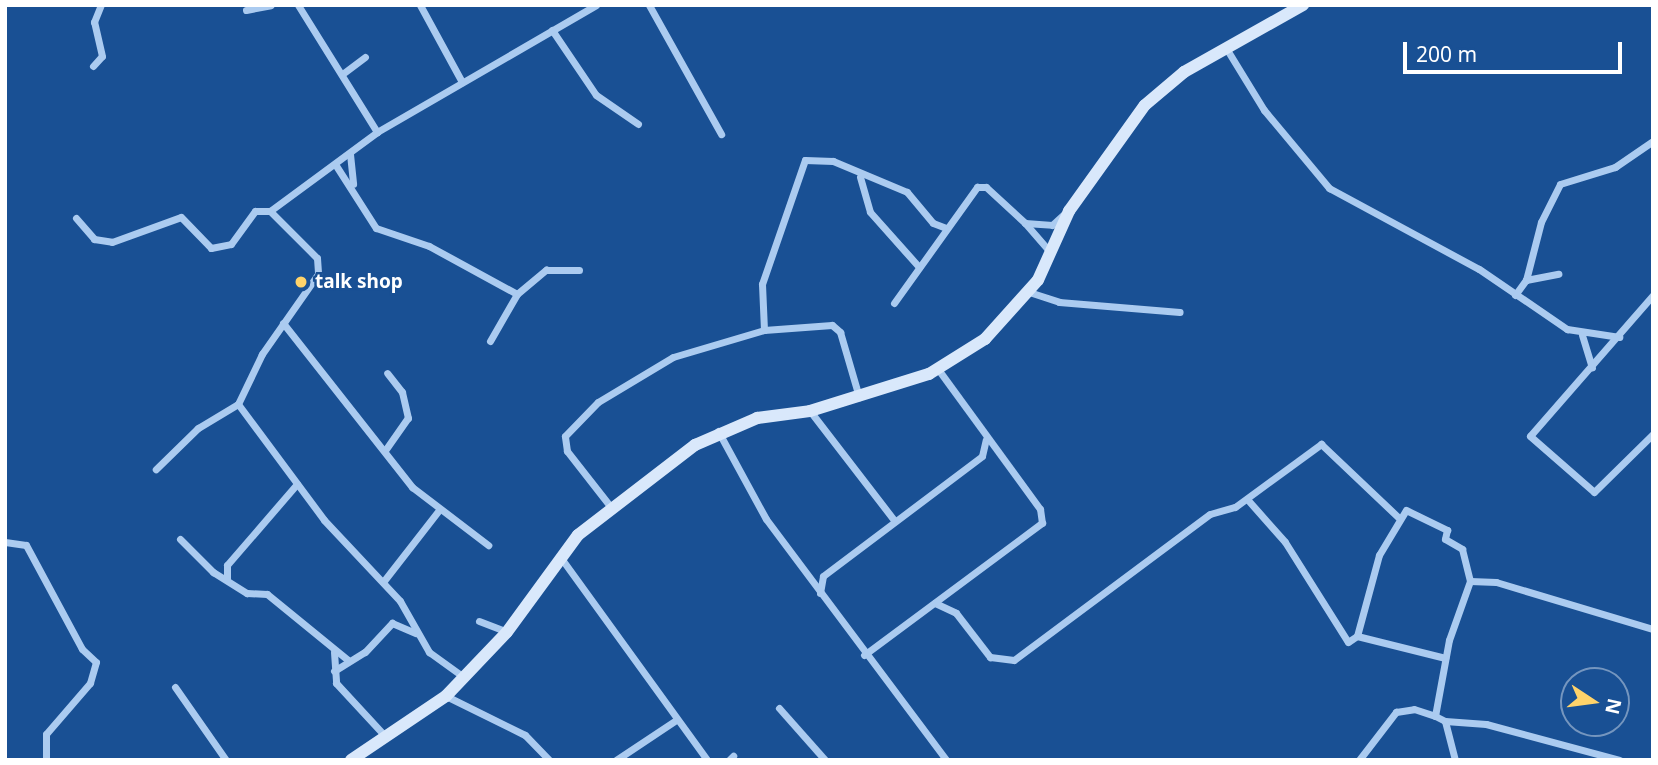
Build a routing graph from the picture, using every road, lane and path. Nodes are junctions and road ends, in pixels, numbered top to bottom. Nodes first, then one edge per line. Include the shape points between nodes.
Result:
1 (101, 5) edge
2 (271, 5) edge
3 (298, 5) edge
4 (421, 5) edge
5 (596, 5) edge
6 (649, 5) edge
7 (1303, 5) edge
8 (246, 10) dead end
9 (552, 30) junction
10 (1226, 48) junction
11 (365, 57) dead end
12 (93, 66) dead end
13 (345, 72) junction
14 (462, 82) junction
15 (638, 124) dead end
16 (377, 132) junction
17 (721, 134) dead end
18 (1653, 141) edge
19 (801, 151) dead end
20 (350, 154) junction
21 (335, 164) junction
22 (801, 166) junction
23 (860, 177) junction
24 (353, 185) junction
25 (1076, 202) junction
26 (270, 211) junction
27 (76, 218) dead end
28 (1025, 223) junction
29 (946, 228) junction
30 (1050, 252) junction
31 (919, 267) junction
32 (579, 270) dead end
33 (1558, 274) dead end
34 (1526, 280) junction
35 (1029, 292) junction
36 (517, 294) junction
37 (1515, 295) junction
38 (1653, 295) edge
39 (894, 303) dead end
40 (1180, 312) dead end
41 (283, 323) junction
42 (764, 330) junction
43 (1583, 335) junction
44 (1619, 337) junction
45 (491, 341) dead end
46 (1592, 366) junction
47 (937, 368) junction
48 (387, 373) dead end
49 (859, 397) junction
50 (238, 404) junction
51 (810, 411) junction
52 (718, 431) junction
53 (1653, 434) edge
54 (985, 435) junction
55 (706, 439) junction
56 (726, 447) junction
57 (386, 449) junction
58 (1000, 453) junction
59 (984, 454) junction
60 (156, 469) dead end
61 (297, 484) junction
62 (1247, 499) junction
63 (610, 506) junction
64 (439, 510) junction
65 (1398, 517) junction
66 (894, 520) junction
67 (180, 539) dead end
68 (5, 542) edge
69 (488, 545) dead end
70 (560, 558) junction
71 (227, 578) junction
72 (1470, 581) junction
73 (383, 582) junction
74 (820, 594) junction
75 (935, 603) junction
76 (480, 621) dead end
77 (1653, 629) edge
78 (507, 632) junction
79 (416, 633) junction
80 (1357, 636) junction
81 (855, 641) junction
82 (877, 645) junction
83 (334, 652) junction
84 (864, 655) junction
85 (1445, 658) junction
86 (348, 660) junction
87 (334, 671) junction
88 (465, 678) junction
89 (175, 687) dead end
90 (446, 696) junction
91 (779, 708) dead end
92 (1435, 716) junction
93 (676, 720) junction
94 (1445, 721) junction
95 (386, 737) junction
96 (46, 760) edge
97 (226, 760) edge
98 (351, 760) edge
99 (549, 760) edge
100 (616, 760) edge
101 (707, 760) edge
102 (825, 760) edge
103 (946, 760) edge
104 (1359, 760) edge
105 (1455, 760) edge
106 (1619, 760) edge

1 - 12 street via 94,22 102,56
2 - 8 street
3 - 13 street
4 - 14 street
5 - 9 street
6 - 17 street
7 - 10 street
9 - 14 street
9 - 15 street via 596,96
10 - 25 street via 1144,105
10 - 37 street via 1264,110 1329,188 1479,269
11 - 13 street
13 - 16 street
14 - 16 street
16 - 20 street
18 - 34 street via 1615,167 1560,184 1541,222
19 - 22 street
20 - 21 street
20 - 24 street
21 - 24 street
21 - 26 street
22 - 23 street via 823,158
22 - 42 street via 762,284
23 - 29 street via 915,197 933,223
23 - 31 street via 870,212
24 - 36 street via 358,205 376,228 429,246
25 - 28 street via 1052,225
25 - 30 street
26 - 27 street via 255,211 231,244 211,248 181,217 112,242 94,239
26 - 41 street via 319,268
28 - 29 street via 981,186 962,201
28 - 30 street
29 - 31 street
30 - 35 street
31 - 39 street
32 - 36 street via 552,266
33 - 34 street
34 - 37 street
35 - 40 street via 1059,302
35 - 47 street via 985,339
36 - 45 street
37 - 43 street
38 - 44 street
41 - 50 street
41 - 57 street
42 - 49 street via 837,327
42 - 63 street via 673,357 578,417 564,444
43 - 44 street
43 - 46 street
44 - 46 street
46 - 53 street via 1534,428 1532,440 1594,492
47 - 49 street
47 - 54 street
48 - 57 street via 402,392 408,418
49 - 51 street
50 - 60 street via 198,428
50 - 61 street
51 - 52 street
51 - 66 street
52 - 55 street
52 - 56 street
54 - 58 street
54 - 59 street
55 - 56 street
55 - 63 street
56 - 74 street via 766,519
57 - 64 street via 412,487
58 - 59 street
58 - 75 street via 1040,509 1042,523
59 - 66 street
61 - 71 street via 228,565
61 - 73 street
62 - 65 street via 1324,443
62 - 75 street via 1210,514 1014,660 990,657 956,613
62 - 80 street via 1285,542 1348,642
63 - 70 street
64 - 69 street
64 - 73 street
65 - 72 street via 1406,510 1447,530 1445,539 1462,549
65 - 80 street via 1379,555
66 - 74 street via 823,576
67 - 71 street
68 - 96 street via 26,545 82,649 96,662 90,683 46,734
70 - 78 street
70 - 93 street
71 - 83 street via 247,593 267,594
72 - 77 street via 1496,582
72 - 85 street
73 - 79 street
74 - 81 street
75 - 82 street
76 - 78 street
78 - 88 street
79 - 86 street via 392,623
79 - 88 street via 429,652
80 - 85 street
81 - 82 street
81 - 84 street
82 - 84 street
83 - 86 street
83 - 87 street
84 - 103 street
85 - 92 street
86 - 87 street
87 - 95 street via 346,699
88 - 90 street
89 - 97 street
90 - 95 street
90 - 99 street via 524,735
91 - 102 street
92 - 94 street
92 - 104 street via 1411,708 1396,712
93 - 100 street
93 - 101 street
94 - 105 street
94 - 106 street via 1486,724
95 - 98 street

